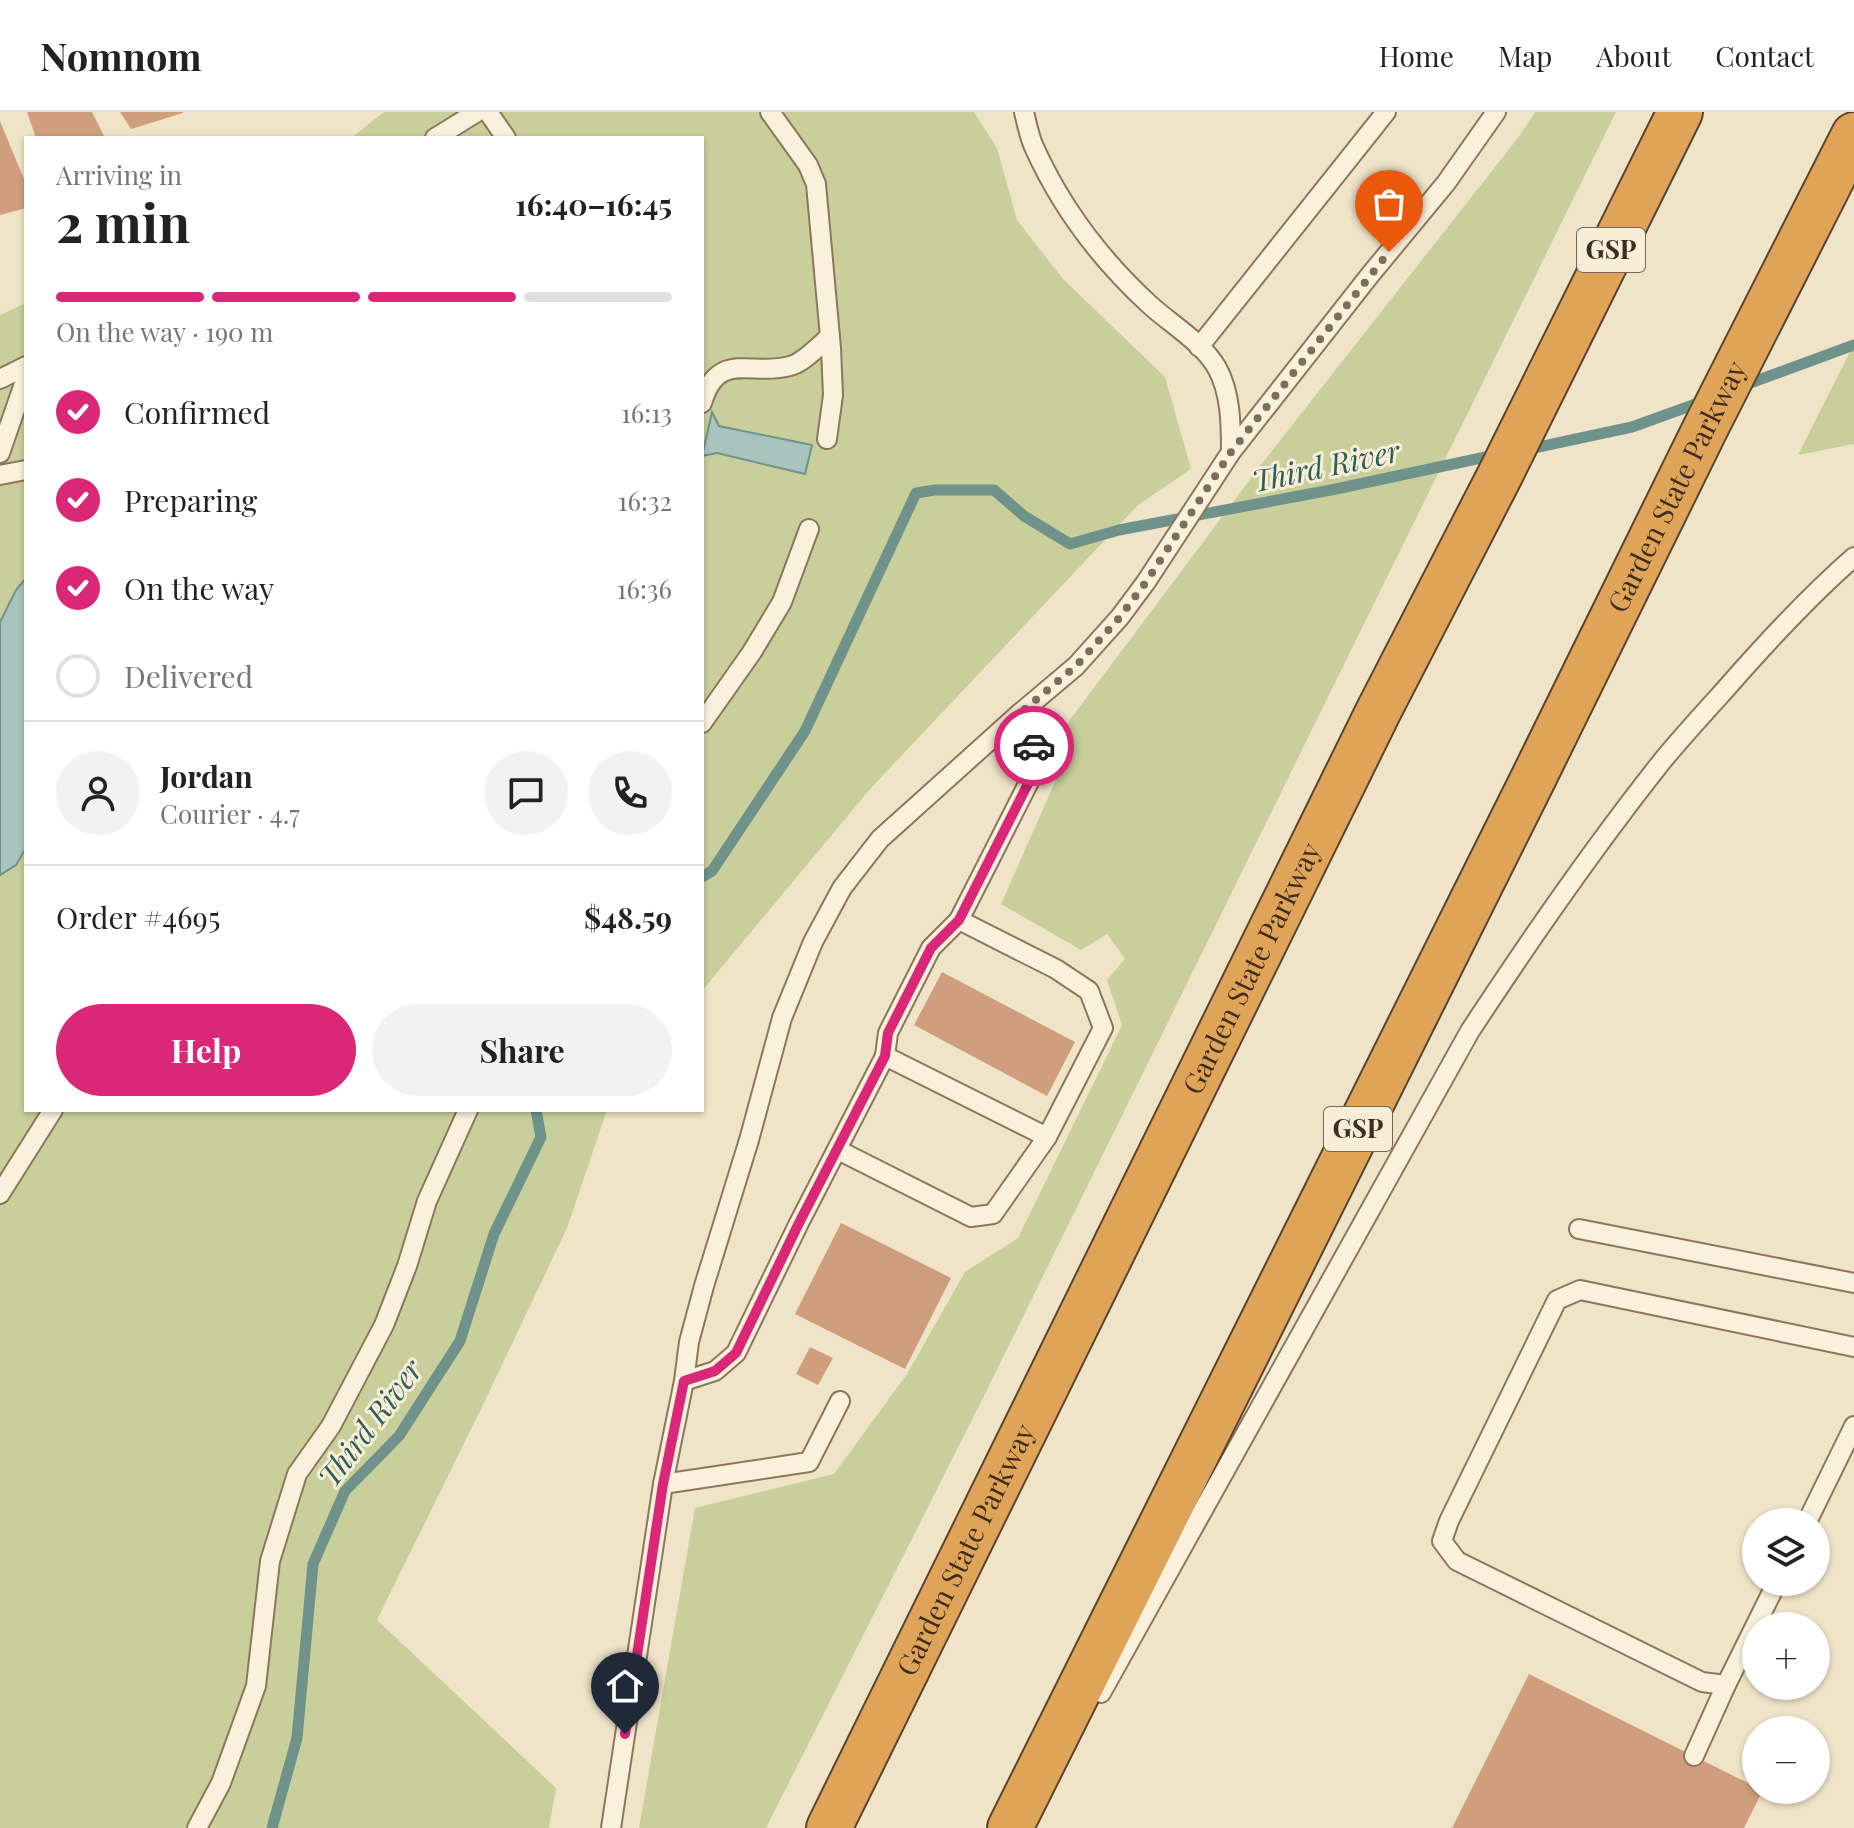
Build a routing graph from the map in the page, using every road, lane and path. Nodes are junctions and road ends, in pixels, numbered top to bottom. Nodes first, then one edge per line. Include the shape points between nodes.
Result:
1 (477, 112) edge
2 (488, 112) edge
3 (770, 112) edge
4 (1024, 112) edge
5 (1386, 112) edge
6 (1496, 112) edge
7 (1680, 112) edge
8 (1854, 135) edge
9 (438, 136) edge
10 (505, 136) edge
11 (830, 336) junction
12 (1199, 347) junction
13 (24, 367) edge
14 (0, 379) edge
15 (24, 384) edge
16 (704, 396) edge
17 (827, 439) dead end
18 (1231, 452) junction
19 (0, 453) edge
20 (24, 470) edge
21 (0, 475) edge
22 (809, 529) dead end
23 (1854, 557) edge
24 (1019, 714) junction
25 (704, 720) edge
26 (959, 920) junction
27 (885, 1056) junction
28 (52, 1112) edge
29 (467, 1112) edge
30 (1047, 1137) junction
31 (838, 1150) junction
32 (0, 1194) edge
33 (1579, 1229) dead end
34 (1854, 1283) edge
35 (1854, 1347) edge
36 (684, 1381) junction
37 (840, 1401) dead end
38 (1854, 1426) edge
39 (663, 1484) junction
40 (1814, 1508) edge
41 (1770, 1596) edge
42 (1726, 1685) junction
43 (1095, 1703) dead end
44 (1694, 1756) dead end
45 (1064, 1759) dead end
46 (197, 1828) edge
47 (611, 1828) edge
48 (829, 1828) edge
49 (1010, 1828) edge
50 (1026, 1828) edge

1 - 9 lane
2 - 10 lane
3 - 11 lane via 816,184
4 - 12 lane via 1054,187 1101,254
5 - 12 lane
6 - 18 lane via 1446,183
7 - 48 highway, Garden State Parkway / GSP
8 - 49 highway, Garden State Parkway / GSP
11 - 16 lane via 792,366 734,368 717,375
11 - 17 lane via 833,395
12 - 18 lane via 1217,369 1227,399
13 - 14 lane
15 - 19 lane
18 - 24 lane via 1120,617 1076,666
20 - 21 lane
22 - 25 lane via 782,602
23 - 43 lane via 1824,582 1665,758 1532,938 1462,1044
24 - 26 lane via 1034,743 1035,770
24 - 36 lane via 880,839 842,888 813,942 782,1018 713,1253
26 - 27 lane via 931,948 888,1033
26 - 30 lane via 1089,991 1103,1028
27 - 30 lane
27 - 31 lane
28 - 32 lane
29 - 46 lane via 427,1201 384,1325 331,1426 297,1474 270,1561 256,1686 221,1783
30 - 31 lane via 993,1214 971,1217
31 - 36 lane via 736,1353 715,1371
33 - 34 lane
35 - 42 lane via 1580,1290 1557,1300 1449,1521 1442,1541 1457,1561 1702,1682
36 - 39 lane
37 - 39 lane via 809,1462
38 - 40 lane
39 - 47 lane
41 - 42 lane
42 - 44 lane
45 - 50 lane

